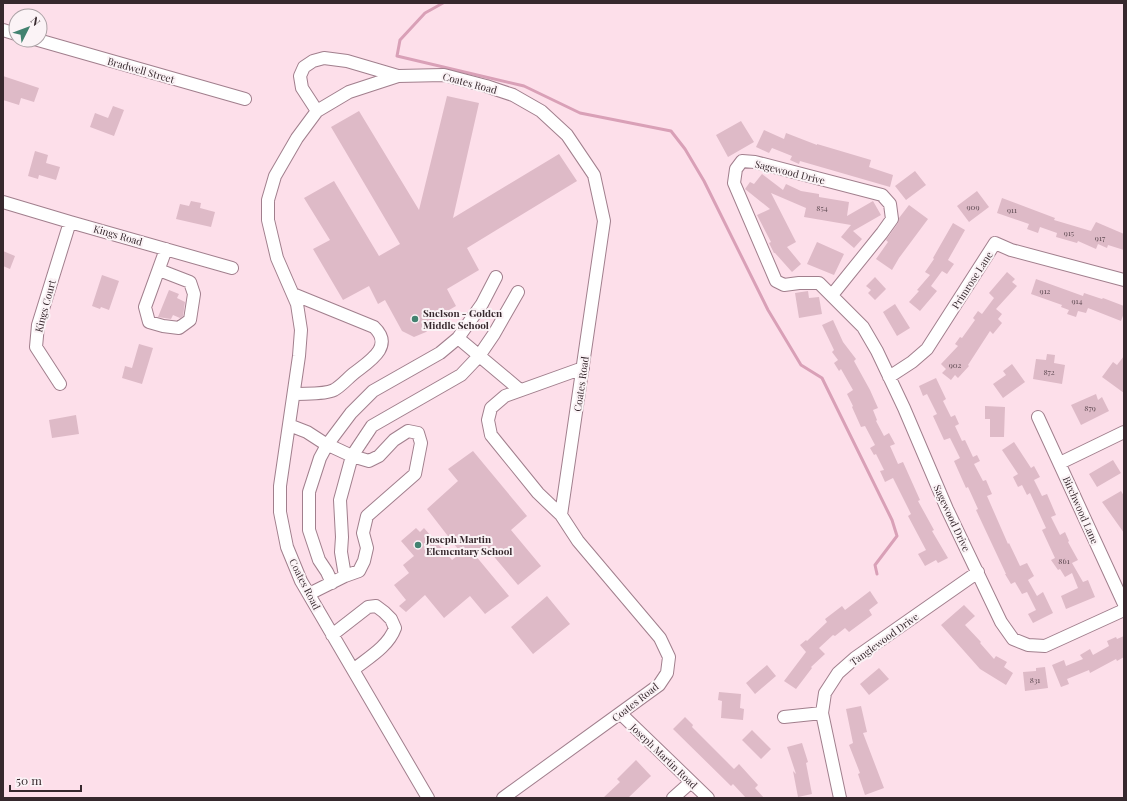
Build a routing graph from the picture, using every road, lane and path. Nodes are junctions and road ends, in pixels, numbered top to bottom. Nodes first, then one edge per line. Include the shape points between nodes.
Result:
1 (48, 43) edge
2 (398, 76) junction
3 (245, 99) dead end
4 (317, 111) junction
5 (3, 202) edge
6 (70, 222) junction
7 (166, 249) junction
8 (232, 268) dead end
9 (159, 270) junction
10 (496, 277) dead end
11 (1124, 280) edge
12 (518, 292) dead end
13 (293, 294) junction
14 (832, 295) junction
15 (458, 338) junction
16 (480, 356) junction
17 (583, 368) junction
18 (889, 376) junction
19 (60, 384) dead end
20 (520, 390) junction
21 (294, 394) junction
22 (1038, 417) dead end
23 (289, 425) junction
24 (1124, 432) edge
25 (327, 445) junction
26 (352, 456) junction
27 (1060, 463) junction
28 (561, 515) junction
29 (978, 572) junction
30 (345, 576) junction
31 (332, 583) junction
32 (309, 594) junction
33 (1124, 604) edge
34 (1124, 610) edge
35 (332, 635) junction
36 (353, 670) junction
37 (621, 714) junction
38 (822, 714) junction
39 (784, 716) dead end
40 (691, 782) junction
41 (428, 798) edge
42 (503, 798) edge
43 (674, 798) edge
44 (708, 798) edge
45 (840, 798) edge

1 - 3 street, Bradwell Street
2 - 4 street, Coates Road via 349,92
2 - 4 street via 347,62 324,58 313,61 304,67 300,76 302,88
2 - 17 street, Coates Road via 444,75 513,95 541,112 567,135 594,175 604,221
4 - 13 street, Coates Road via 297,138 275,176 268,200 268,220 277,258
5 - 6 street, Kings Road
6 - 7 street, Kings Road
6 - 19 street, Kings Court via 38,325 36,347
7 - 8 street, Kings Road
7 - 9 street
9 - 9 street via 145,307 149,322 179,328 190,320 194,294 190,282
10 - 15 street via 482,304
11 - 18 street, Primrose Lane via 1011,250 995,243 927,349
12 - 16 street
13 - 21 street, Coates Road via 301,330
13 - 21 street via 374,327 379,332 382,344 377,355 334,390
14 - 14 street, Sagewood Drive via 892,219 890,204 882,195 755,162 742,161 736,169 734,183 776,281 784,285 819,283
14 - 18 street, Sagewood Drive via 863,327
15 - 16 street
15 - 25 street via 440,353 373,391 351,413
16 - 20 street
16 - 26 street via 461,375 372,426
17 - 20 street
17 - 28 street, Coates Road
18 - 29 street, Sagewood Drive via 947,509
20 - 28 street via 505,396 491,408 488,420 491,435 538,493
21 - 23 street, Coates Road
22 - 27 street, Birchwood Lane
23 - 25 street via 307,432
23 - 32 street, Coates Road via 280,486 280,512 287,547
24 - 27 street
25 - 26 street
25 - 31 street via 309,492 309,530 319,560
26 - 30 street via 340,500 341,552
26 - 30 street via 369,461 379,456 394,440 408,431 418,434 421,443 415,474 367,516 363,533 367,548 364,561 358,571
27 - 33 street, Birchwood Lane
28 - 37 street, Coates Road via 578,541 660,638 669,657 667,673 659,685
29 - 34 street, Sagewood Drive via 1001,622 1013,639 1028,645 1045,646
29 - 38 street, Tanglewood Drive via 855,658 838,673 825,693
30 - 31 street
31 - 32 street
32 - 35 street, Coates Road
35 - 36 street, Coates Road
35 - 36 street via 368,607 376,606 391,619 395,628 393,636
36 - 41 street, Coates Road
37 - 40 street, Joseph Martin Road
37 - 42 street, Coates Road
38 - 39 street
38 - 45 street, Tanglewood Drive
40 - 43 street
40 - 44 street, Joseph Martin Road

